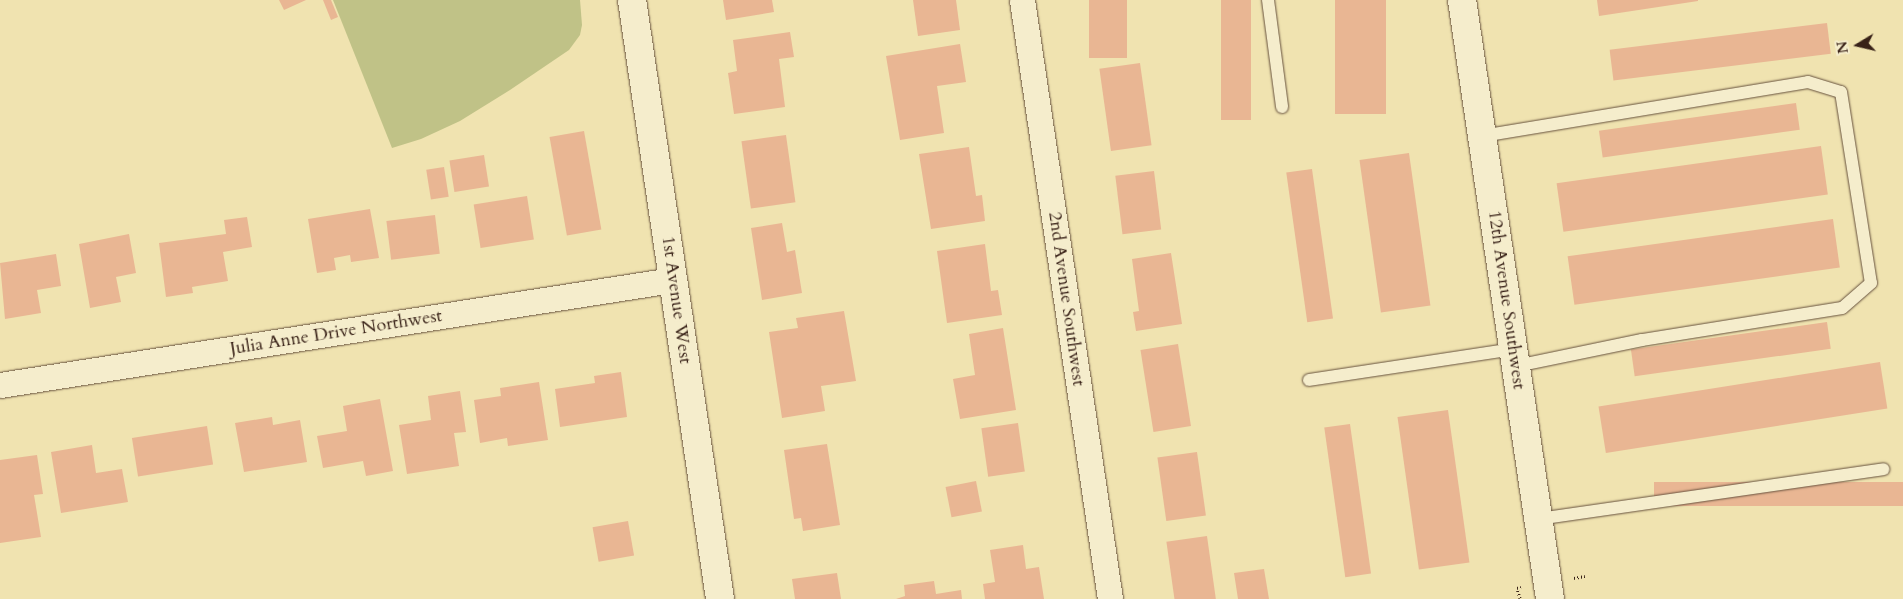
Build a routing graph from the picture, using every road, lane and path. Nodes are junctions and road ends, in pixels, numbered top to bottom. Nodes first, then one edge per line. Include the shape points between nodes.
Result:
1 (632, 0) edge
2 (1022, 0) edge
3 (1268, 0) edge
4 (1462, 0) edge
5 (1282, 108) dead end
6 (1482, 136) junction
7 (672, 280) junction
8 (1514, 358) junction
9 (1309, 380) dead end
10 (0, 385) edge
11 (1883, 469) dead end
12 (1538, 520) junction
13 (1585, 576) dead end
14 (1571, 579) dead end
15 (720, 599) edge
16 (1110, 599) edge
17 (1550, 599) edge

1 - 7 street, 1st Avenue West
2 - 16 street, 2nd Avenue Southwest
3 - 5 lane
4 - 6 street, 12th Avenue Southwest
6 - 8 street, 12th Avenue Southwest
6 - 8 lane via 1808,82 1842,92 1871,282 1842,308
7 - 10 street, Julia Anne Drive Northwest
7 - 15 street, 1st Avenue West
8 - 9 lane
8 - 12 street, 12th Avenue Southwest
11 - 12 lane
12 - 17 street, 12th Avenue Southwest
13 - 14 path

